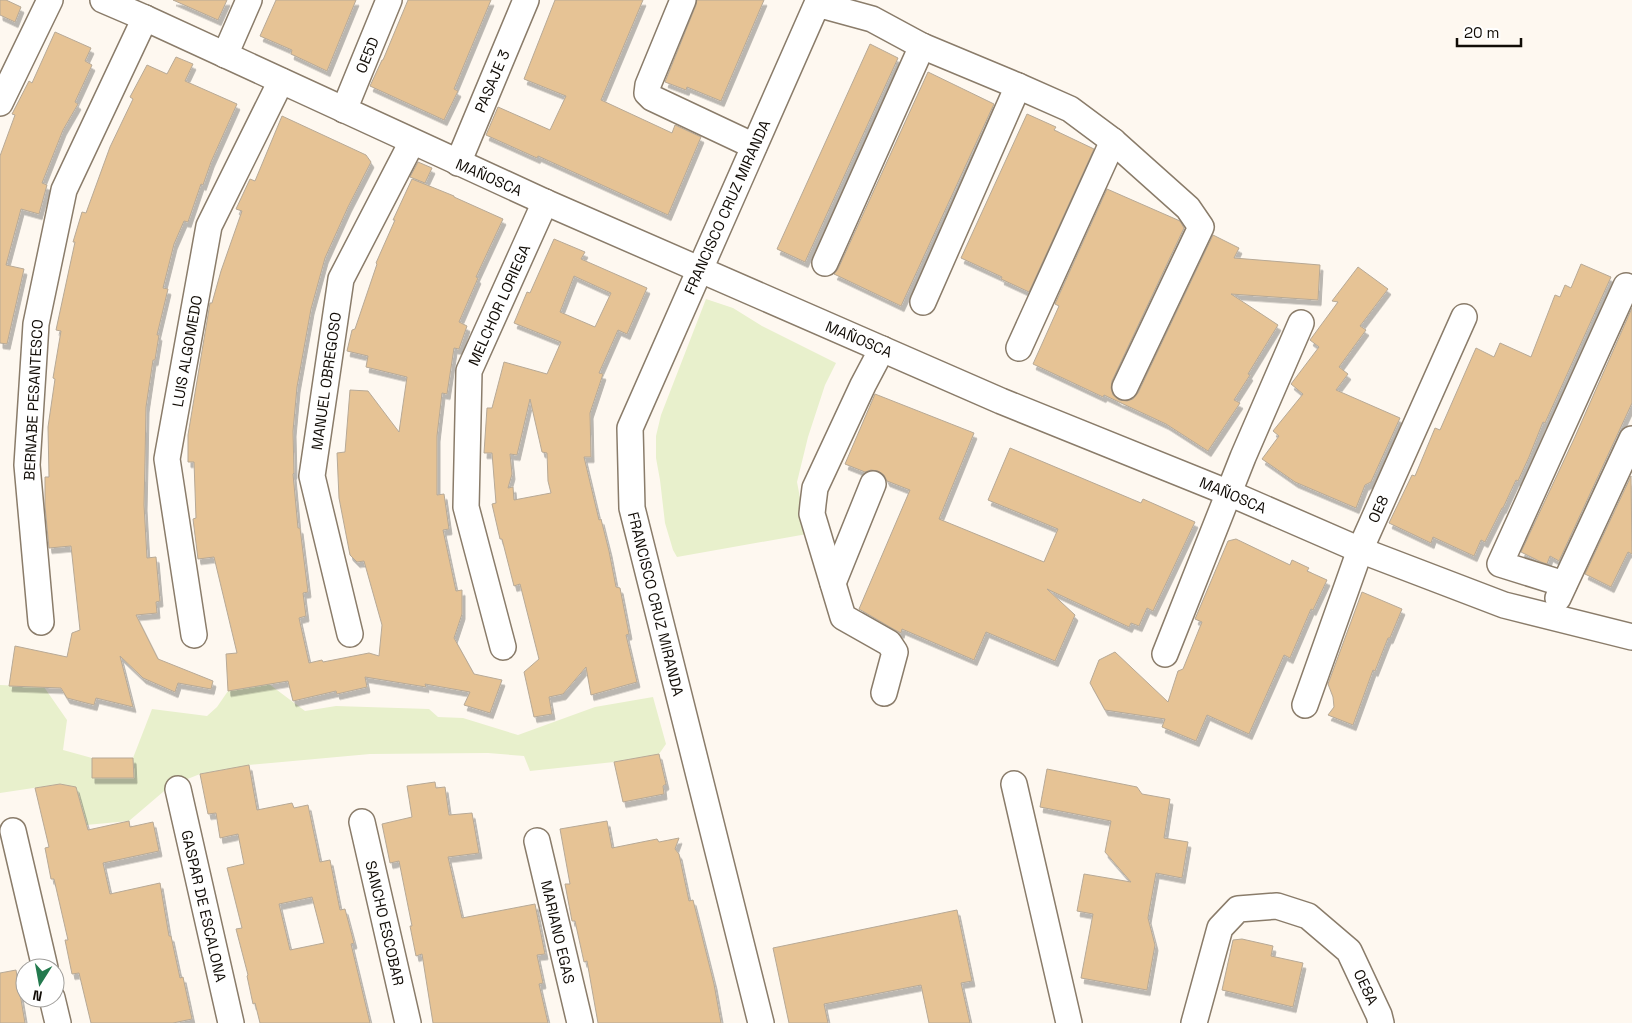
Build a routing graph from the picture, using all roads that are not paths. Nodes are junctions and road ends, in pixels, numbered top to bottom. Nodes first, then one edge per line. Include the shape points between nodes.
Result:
1 (50, 0) edge
2 (103, 0) edge
3 (248, 0) edge
4 (389, 0) edge
5 (526, 0) edge
6 (683, 0) edge
7 (145, 18) junction
8 (922, 46) junction
9 (225, 55) junction
10 (281, 81) junction
11 (1018, 86) junction
12 (0, 103) edge
13 (344, 110) junction
14 (1112, 141) junction
15 (412, 142) junction
16 (754, 146) junction
17 (458, 163) junction
18 (545, 202) junction
19 (825, 263) dead end
20 (699, 269) junction
21 (1626, 286) dead end
22 (923, 302) dead end
23 (1464, 317) dead end
24 (1301, 323) dead end
25 (1019, 348) dead end
26 (882, 349) junction
27 (1125, 387) dead end
28 (1632, 440) edge
29 (873, 484) dead end
30 (1229, 493) junction
31 (1360, 550) junction
32 (833, 583) junction
33 (1564, 584) junction
34 (1549, 616) junction
35 (41, 622) dead end
36 (1630, 630) edge
37 (350, 634) dead end
38 (194, 635) dead end
39 (503, 647) dead end
40 (1164, 654) dead end
41 (884, 693) dead end
42 (1305, 705) dead end
43 (1014, 784) dead end
44 (178, 789) dead end
45 (362, 822) dead end
46 (13, 831) dead end
47 (537, 841) dead end
48 (43, 958) edge
49 (54, 1008) edge
50 (58, 1023) edge
51 (231, 1023) edge
52 (408, 1023) edge
53 (580, 1023) edge
54 (761, 1023) edge
55 (1068, 1023) edge
56 (1194, 1023) edge
57 (1381, 1023) edge

1 - 12 street
2 - 7 street, MAÑOSCA
3 - 9 street
4 - 13 street, OE5D
5 - 17 street, PASAJE 3
6 - 16 street via 648,85 648,93 652,98
7 - 9 street, MAÑOSCA
7 - 35 street, BERNABE PESANTESCO via 64,190 36,324 27,465
8 - 11 street
8 - 16 street, FRANCISCO CRUZ MIRANDA via 872,19 817,4
8 - 19 street
9 - 10 street, MAÑOSCA
10 - 13 street, MAÑOSCA
10 - 38 street, LUIS ALGOMEDO via 209,226 167,459
11 - 14 street via 1070,109
11 - 22 street
13 - 15 street, MAÑOSCA
14 - 25 street
14 - 27 street via 1188,208 1201,227
15 - 17 street, MAÑOSCA
15 - 37 street, MANUEL OBREGOSO via 341,279 312,476
16 - 20 street, FRANCISCO CRUZ MIRANDA
17 - 18 street, MAÑOSCA
18 - 20 street, MAÑOSCA
18 - 39 street, MELCHOR LORIEGA via 469,371 466,507
20 - 26 street, MAÑOSCA
20 - 54 street, FRANCISCO CRUZ MIRANDA via 630,428 632,508
21 - 33 street via 1500,564
23 - 31 street, OE8
24 - 30 street
26 - 30 street, MAÑOSCA
26 - 32 street via 815,488 812,514
28 - 33 street
29 - 32 street
30 - 31 street, MAÑOSCA
30 - 40 street
31 - 34 street, MAÑOSCA via 1504,605
31 - 42 street, OE8
32 - 41 street via 843,617 889,643 895,652
33 - 34 street
34 - 36 street, MAÑOSCA
43 - 55 street
44 - 51 street, GASPAR DE ESCALONA
45 - 52 street, SANCHO ESCOBAR
46 - 48 street
47 - 53 street, MARIANO EGAS
49 - 50 street
56 - 57 street, OE8A via 1220,928 1238,909 1277,906 1308,916 1349,951

